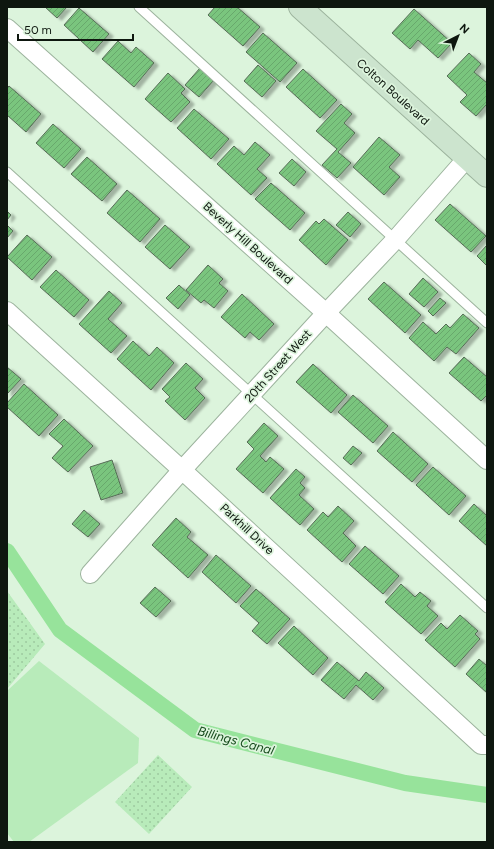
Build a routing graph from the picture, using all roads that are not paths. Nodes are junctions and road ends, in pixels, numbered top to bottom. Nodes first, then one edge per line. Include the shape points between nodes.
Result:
1 (139, 7) edge
2 (300, 7) edge
3 (7, 28) edge
4 (467, 158) junction
5 (7, 172) edge
6 (487, 176) edge
7 (394, 240) junction
8 (7, 311) edge
9 (326, 313) junction
10 (487, 323) edge
11 (252, 395) junction
12 (487, 460) edge
13 (182, 470) junction
14 (90, 574) dead end
15 (487, 608) edge
16 (487, 745) edge

1 - 7 lane
2 - 4 street, Colton Boulevard
3 - 9 street, Beverly Hill Boulevard
4 - 6 street, Colton Boulevard
4 - 7 street, 20th Street West
5 - 11 lane
7 - 9 street, 20th Street West
7 - 10 lane
8 - 13 street, Parkhill Drive
9 - 11 street, 20th Street West
9 - 12 street, Beverly Hill Boulevard
11 - 13 street, 20th Street West
11 - 15 lane
13 - 14 street, 20th Street West
13 - 16 street, Parkhill Drive via 481,745

